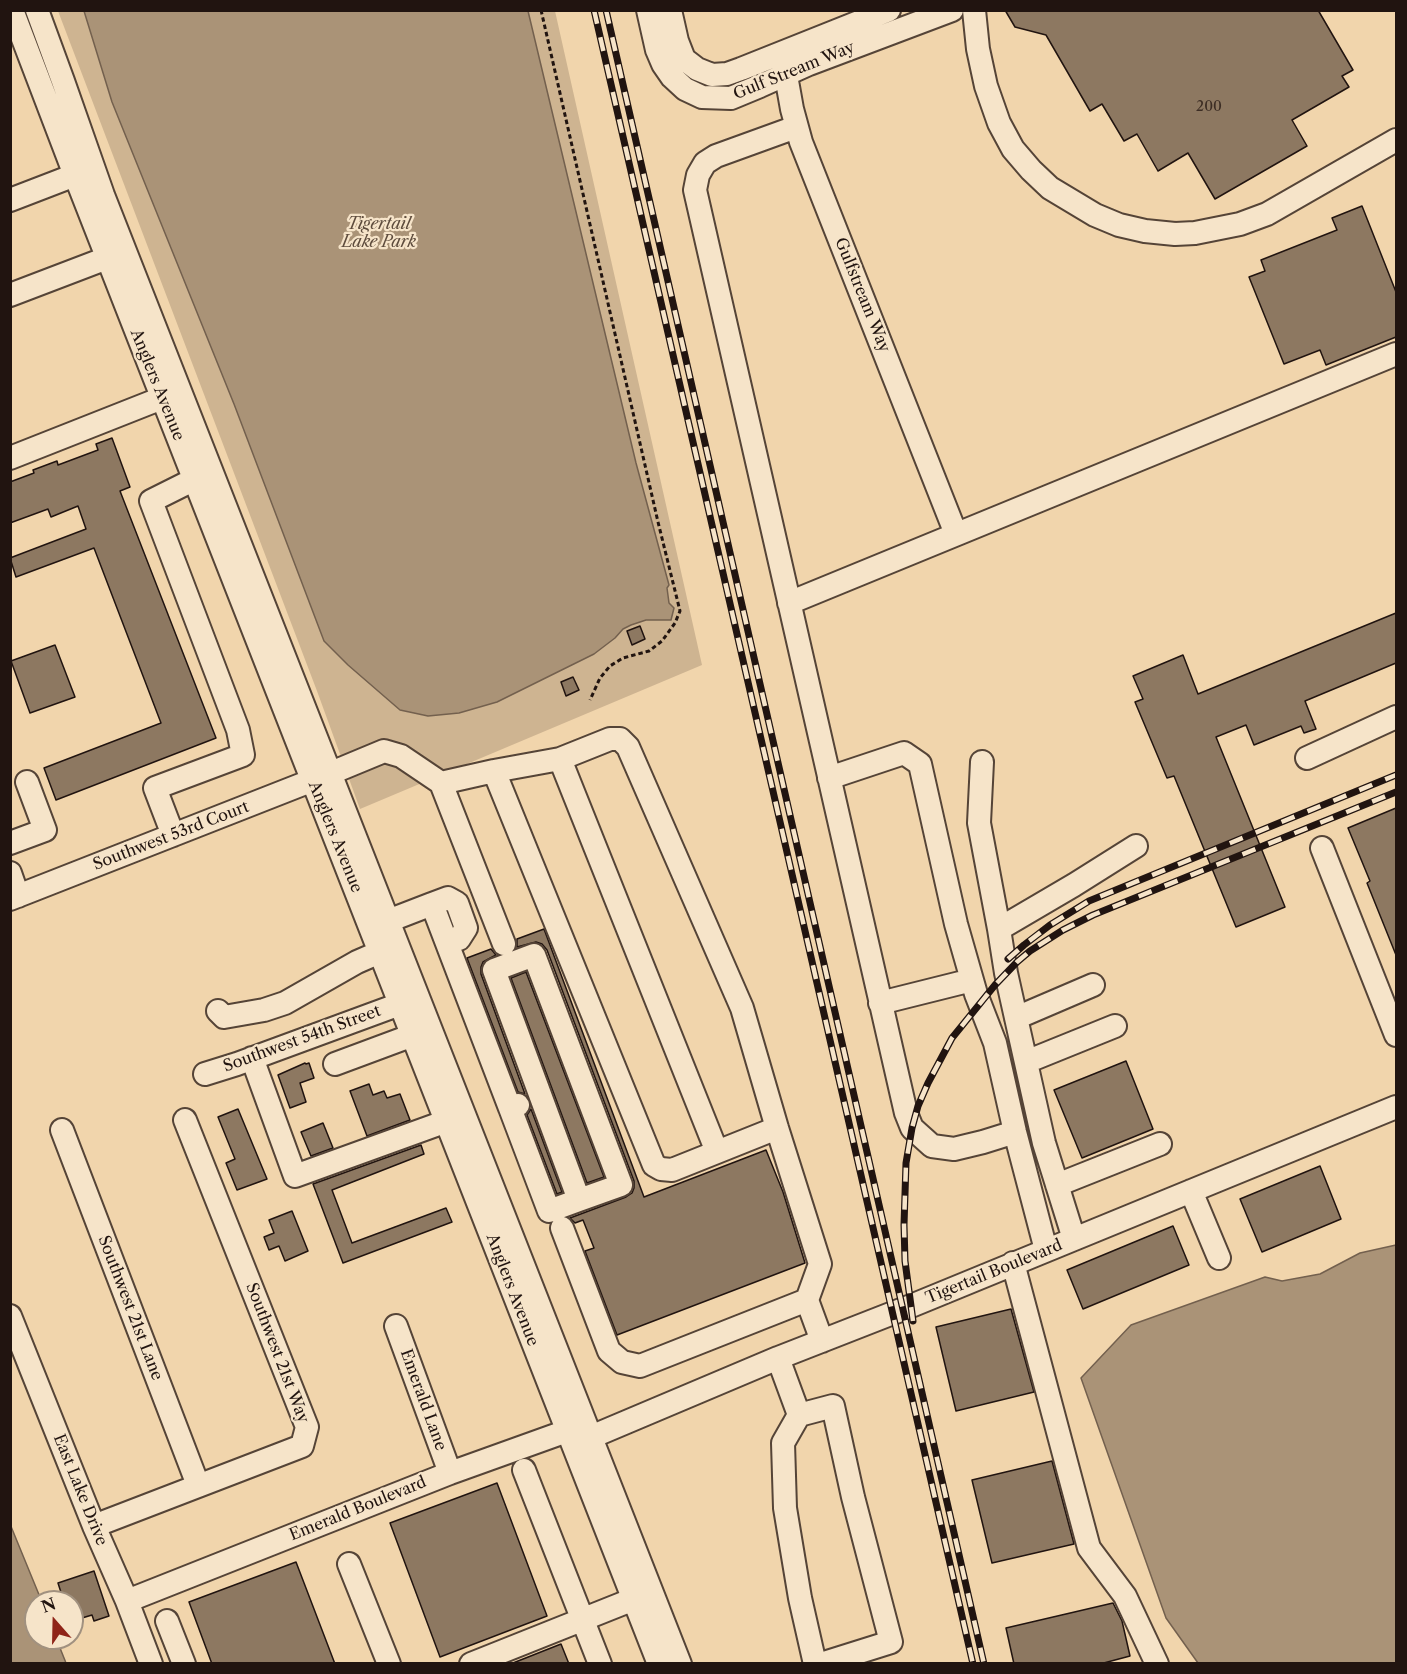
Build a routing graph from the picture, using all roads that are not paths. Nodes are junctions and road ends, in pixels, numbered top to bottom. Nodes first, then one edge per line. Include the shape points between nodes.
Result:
1 (12, 10) edge
2 (37, 10) edge
3 (648, 10) edge
4 (670, 10) edge
5 (889, 10) edge
6 (952, 10) edge
7 (974, 10) edge
8 (784, 63) junction
9 (796, 127) junction
10 (1396, 140) edge
11 (84, 172) junction
12 (10, 200) edge
13 (107, 258) junction
14 (10, 296) edge
15 (1396, 354) edge
16 (162, 398) junction
17 (10, 458) edge
18 (195, 479) junction
19 (956, 534) junction
20 (789, 603) junction
21 (1396, 717) edge
22 (1307, 758) dead end
23 (560, 759) junction
24 (982, 762) dead end
25 (494, 771) junction
26 (322, 777) junction
27 (829, 778) junction
28 (27, 782) dead end
29 (441, 783) junction
30 (173, 835) junction
31 (10, 843) edge
32 (1136, 846) dead end
33 (1322, 848) dead end
34 (10, 873) edge
35 (14, 897) edge
36 (388, 921) junction
37 (999, 929) junction
38 (504, 944) dead end
39 (380, 952) junction
40 (972, 980) junction
41 (1093, 985) dead end
42 (880, 1003) junction
43 (400, 1004) junction
44 (218, 1011) dead end
45 (1016, 1018) junction
46 (1115, 1026) dead end
47 (413, 1035) junction
48 (1396, 1035) edge
49 (252, 1058) junction
50 (1026, 1062) junction
51 (335, 1064) dead end
52 (205, 1074) dead end
53 (1396, 1107) edge
54 (185, 1120) dead end
55 (447, 1121) junction
56 (777, 1128) junction
57 (62, 1130) dead end
58 (1015, 1132) junction
59 (1160, 1144) dead end
60 (717, 1152) junction
61 (1057, 1185) junction
62 (1191, 1191) junction
63 (579, 1200) junction
64 (562, 1228) dead end
65 (1074, 1239) junction
66 (1046, 1250) junction
67 (1220, 1258) dead end
68 (1013, 1263) junction
69 (807, 1300) junction
70 (10, 1316) edge
71 (396, 1326) dead end
72 (822, 1341) junction
73 (778, 1358) junction
74 (799, 1415) junction
75 (567, 1431) junction
76 (591, 1437) junction
77 (524, 1470) dead end
78 (450, 1473) junction
79 (198, 1485) junction
80 (94, 1526) junction
81 (348, 1564) dead end
82 (634, 1599) junction
83 (127, 1601) junction
84 (582, 1620) junction
85 (167, 1621) dead end
86 (151, 1664) edge
87 (184, 1664) edge
88 (389, 1664) edge
89 (471, 1664) edge
90 (600, 1664) edge
91 (658, 1664) edge
92 (680, 1664) edge
93 (816, 1664) edge
94 (821, 1664) edge
95 (1157, 1664) edge

1 - 11 street, Anglers Avenue
2 - 11 street, Anglers Avenue via 63,81
3 - 8 street, Gulf Stream Way via 663,64 685,89 702,97 731,98 760,86
4 - 8 street, Gulf Stream Way via 684,59 697,69 712,75 727,74
5 - 8 street, Gulf Stream Way
6 - 8 street, Gulf Stream Way
7 - 10 street via 986,86 1013,148 1050,188 1119,225 1175,234 1239,224 1267,214
8 - 9 street, Gulfstream Way
9 - 19 street, Gulfstream Way
9 - 20 street via 716,156 701,169 695,190
11 - 12 street
11 - 13 street, Anglers Avenue
11 - 26 street, Anglers Avenue
13 - 14 street
13 - 16 street, Anglers Avenue
15 - 19 street
16 - 17 street
16 - 18 street, Anglers Avenue
18 - 26 street, Anglers Avenue
18 - 30 street via 151,501 238,730 243,754 155,788
19 - 20 street
20 - 27 street
21 - 22 street
23 - 25 street
23 - 56 street via 610,739 620,739 628,747 742,1008
23 - 60 street
24 - 37 street via 979,823
25 - 29 street
25 - 60 street via 654,1165 672,1170
26 - 29 street, Southwest 53rd Court via 384,751 401,756
26 - 30 street, Southwest 53rd Court
26 - 36 street, Anglers Avenue
26 - 39 street, Anglers Avenue
27 - 40 street via 904,753 920,764
27 - 42 street
28 - 31 street via 45,830
29 - 38 street
30 - 35 street, Southwest 53rd Court
32 - 37 street
33 - 48 street
34 - 35 street
36 - 63 street via 432,904 514,1107 549,1211
36 - 76 street, Anglers Avenue
37 - 45 street
39 - 43 street, Anglers Avenue
39 - 44 street via 285,1003 224,1017
40 - 42 street
40 - 58 street via 995,1043
41 - 45 street
42 - 58 street via 912,1128 932,1146 954,1149
43 - 47 street, Anglers Avenue
43 - 49 street, Southwest 54th Street
45 - 50 street
46 - 50 street
47 - 51 street
47 - 55 street, Anglers Avenue
49 - 52 street, Southwest 54th Street
49 - 55 street via 295,1176
50 - 61 street
53 - 62 street, Tigertail Boulevard
54 - 79 street, Southwest 21st Way via 307,1427 302,1446
55 - 75 street, Anglers Avenue
56 - 60 street
56 - 69 street via 820,1264
57 - 79 street, Southwest 21st Lane
58 - 66 street
59 - 61 street
61 - 65 street
62 - 65 street, Tigertail Boulevard
62 - 67 street
63 - 63 street via 621,1185 534,955 494,970
64 - 69 street via 609,1351 622,1362 640,1366
65 - 66 street, Tigertail Boulevard
66 - 68 street, Tigertail Boulevard
68 - 72 street, Tigertail Boulevard
68 - 95 street via 1089,1548 1125,1596
69 - 72 street
70 - 80 street, East Lake Drive
71 - 78 street, Emerald Lane
72 - 73 street, Tigertail Boulevard
73 - 74 street
73 - 76 street, Tigertail Boulevard
74 - 93 street via 783,1443 785,1508
74 - 94 street via 833,1406 891,1642
75 - 76 street
75 - 78 street, Emerald Boulevard
75 - 82 street, Anglers Avenue
76 - 92 street, Anglers Avenue
77 - 84 street
78 - 83 street, Emerald Boulevard
79 - 80 street, Southwest 21st Way
80 - 83 street, East Lake Drive
81 - 88 street
82 - 84 street
82 - 91 street, Anglers Avenue
83 - 86 street, East Lake Drive
84 - 89 street
84 - 90 street
85 - 87 street

